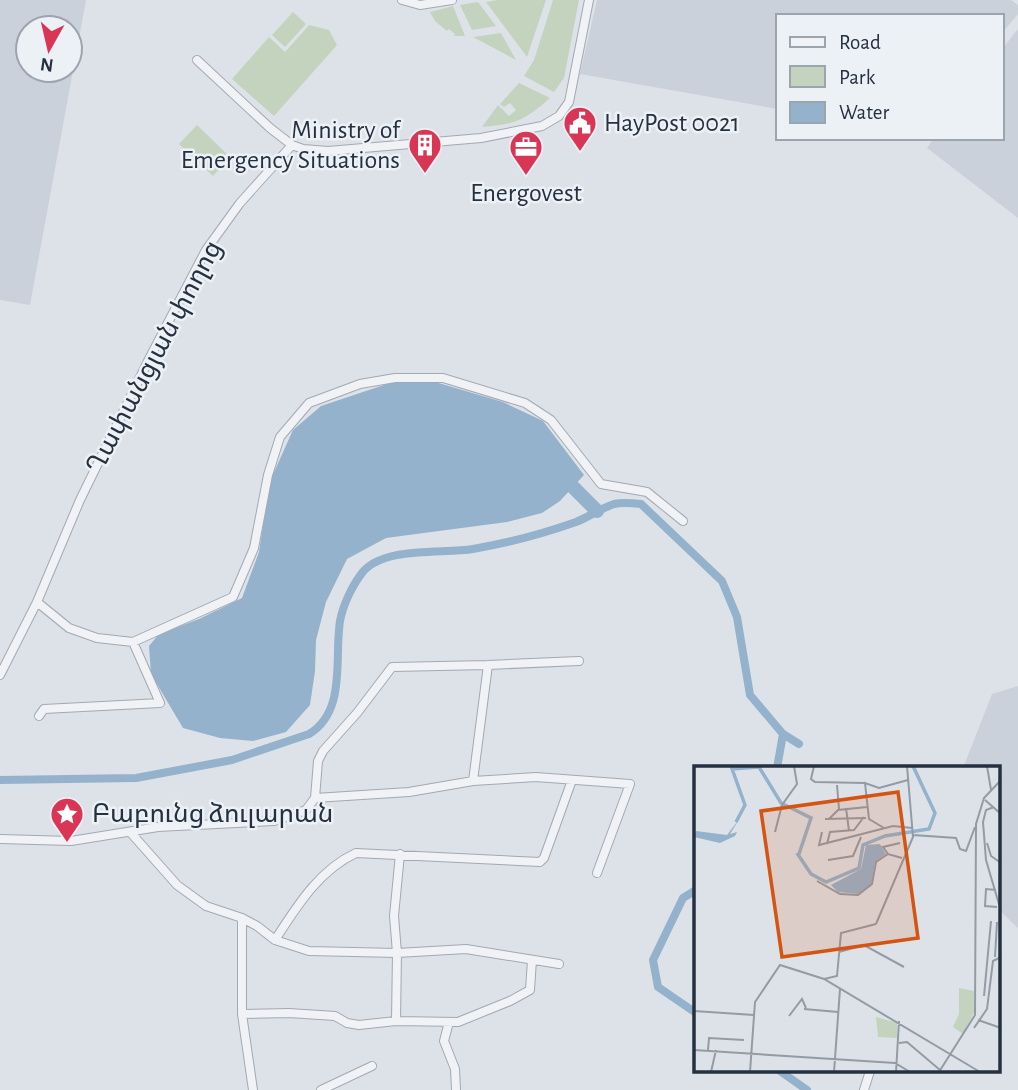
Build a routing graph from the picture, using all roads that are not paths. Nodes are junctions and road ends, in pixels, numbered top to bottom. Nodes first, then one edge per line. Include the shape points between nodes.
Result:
1 (402, 0) edge
2 (452, 0) edge
3 (589, 0) edge
4 (197, 60) dead end
5 (292, 145) junction
6 (683, 521) dead end
7 (37, 602) junction
8 (133, 642) junction
9 (579, 661) dead end
10 (488, 666) junction
11 (0, 675) edge
12 (38, 716) dead end
13 (572, 780) junction
14 (473, 781) junction
15 (315, 798) junction
16 (131, 833) junction
17 (0, 839) edge
18 (400, 854) junction
19 (597, 873) dead end
20 (242, 918) junction
21 (275, 940) junction
22 (397, 953) junction
23 (532, 960) junction
24 (559, 964) dead end
25 (242, 1014) junction
26 (396, 1021) junction
27 (449, 1022) junction
28 (372, 1066) dead end
29 (870, 1072) edge
30 (253, 1090) edge
31 (321, 1090) edge
32 (456, 1090) edge
33 (864, 1090) edge

1 - 2 street via 420,5
3 - 5 street via 569,102 559,116 542,126 481,138 342,150 316,151
4 - 5 street
5 - 7 street, Ղափանցյան փողոց via 206,250 86,488
6 - 8 street via 647,492 601,484 551,420 525,403 443,378 360,384 309,403 280,438 254,548 233,597
7 - 8 street via 69,628 97,638
7 - 11 street, Ղափանցյան փողոց
8 - 12 street via 160,703 44,709
9 - 10 street
10 - 14 street
10 - 15 street via 392,667 323,751
13 - 14 street
13 - 18 street via 540,862
13 - 19 street via 630,783
14 - 15 street via 409,792
15 - 16 street via 306,810 274,821 158,827
16 - 17 street via 71,841
16 - 20 street via 177,885 206,906
18 - 21 street via 356,852 337,861 308,892
18 - 22 street via 394,916
20 - 21 street
20 - 25 street
21 - 22 street via 309,951
22 - 23 street via 466,950
22 - 26 street
23 - 24 street
23 - 27 street via 530,990 510,1002
25 - 26 street via 328,1015 359,1025
25 - 30 street
26 - 27 street
27 - 32 street via 444,1041 455,1069
28 - 31 street
29 - 33 street

